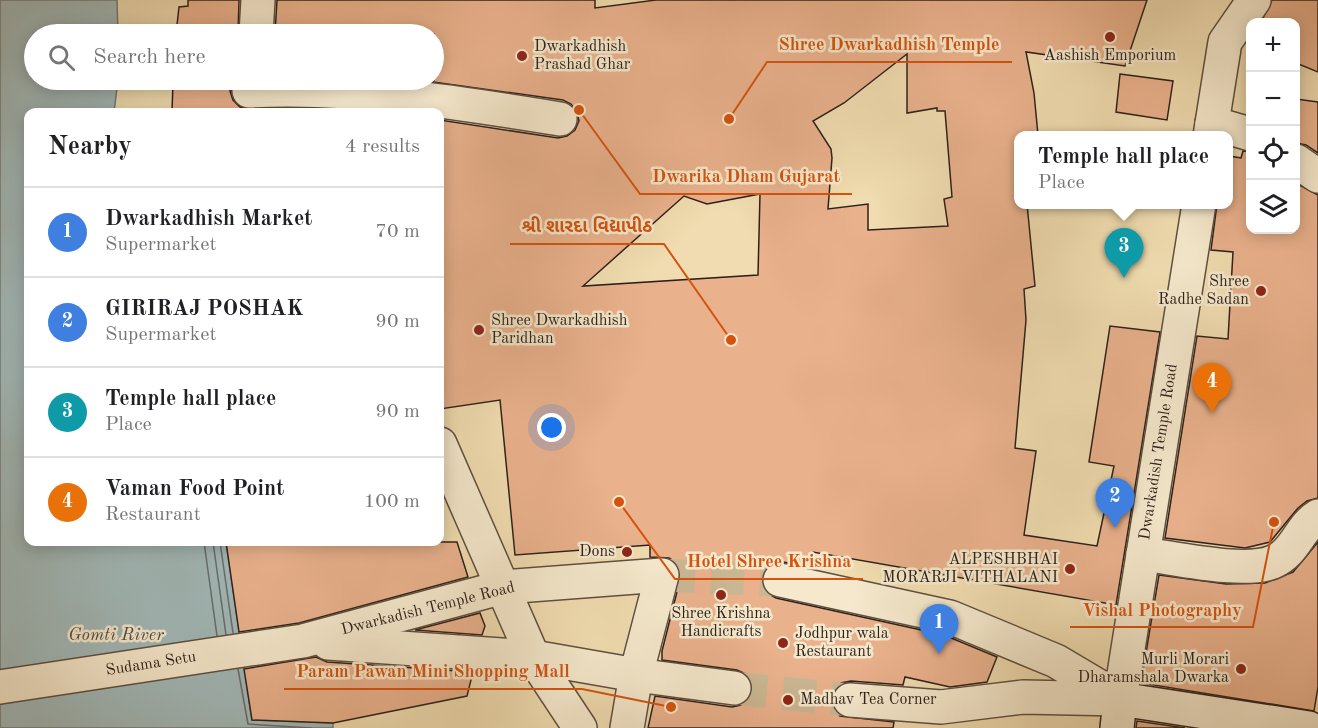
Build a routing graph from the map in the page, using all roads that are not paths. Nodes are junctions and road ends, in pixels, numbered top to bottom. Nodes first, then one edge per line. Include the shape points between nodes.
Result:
1 (258, 0) edge
2 (1254, 0) edge
3 (257, 24) edge
4 (285, 90) edge
5 (334, 90) edge
6 (248, 94) edge
7 (560, 119) dead end
8 (1211, 129) edge
9 (1300, 163) edge
10 (1318, 176) edge
11 (1198, 209) edge
12 (444, 453) edge
13 (1318, 516) edge
14 (1143, 554) junction
15 (780, 580) tunnel mouth
16 (503, 587) junction
17 (303, 641) junction
18 (533, 657) junction
19 (636, 675) junction
20 (0, 687) edge
21 (734, 688) tunnel mouth
22 (850, 700) tunnel mouth
23 (1118, 713) edge
24 (580, 728) edge
25 (627, 728) edge
26 (1309, 728) edge

1 - 3 street
2 - 8 street via 1225,42
4 - 6 street
5 - 7 street via 409,95
9 - 10 street
11 - 14 street, Dwarkadish Temple Road
12 - 16 street
13 - 14 street via 1290,550 1273,562 1243,567
14 - 23 street, Dwarkadish Temple Road
15 - 23 street via 950,617 1056,661
16 - 17 street, Dwarkadish Temple Road
16 - 18 street
16 - 19 street, Dwarkadish Temple Road via 662,575
17 - 18 street
17 - 20 street, Sudama Setu
18 - 19 street
18 - 24 street
19 - 21 street
19 - 25 street
22 - 23 street via 941,707 1023,697
23 - 26 street

